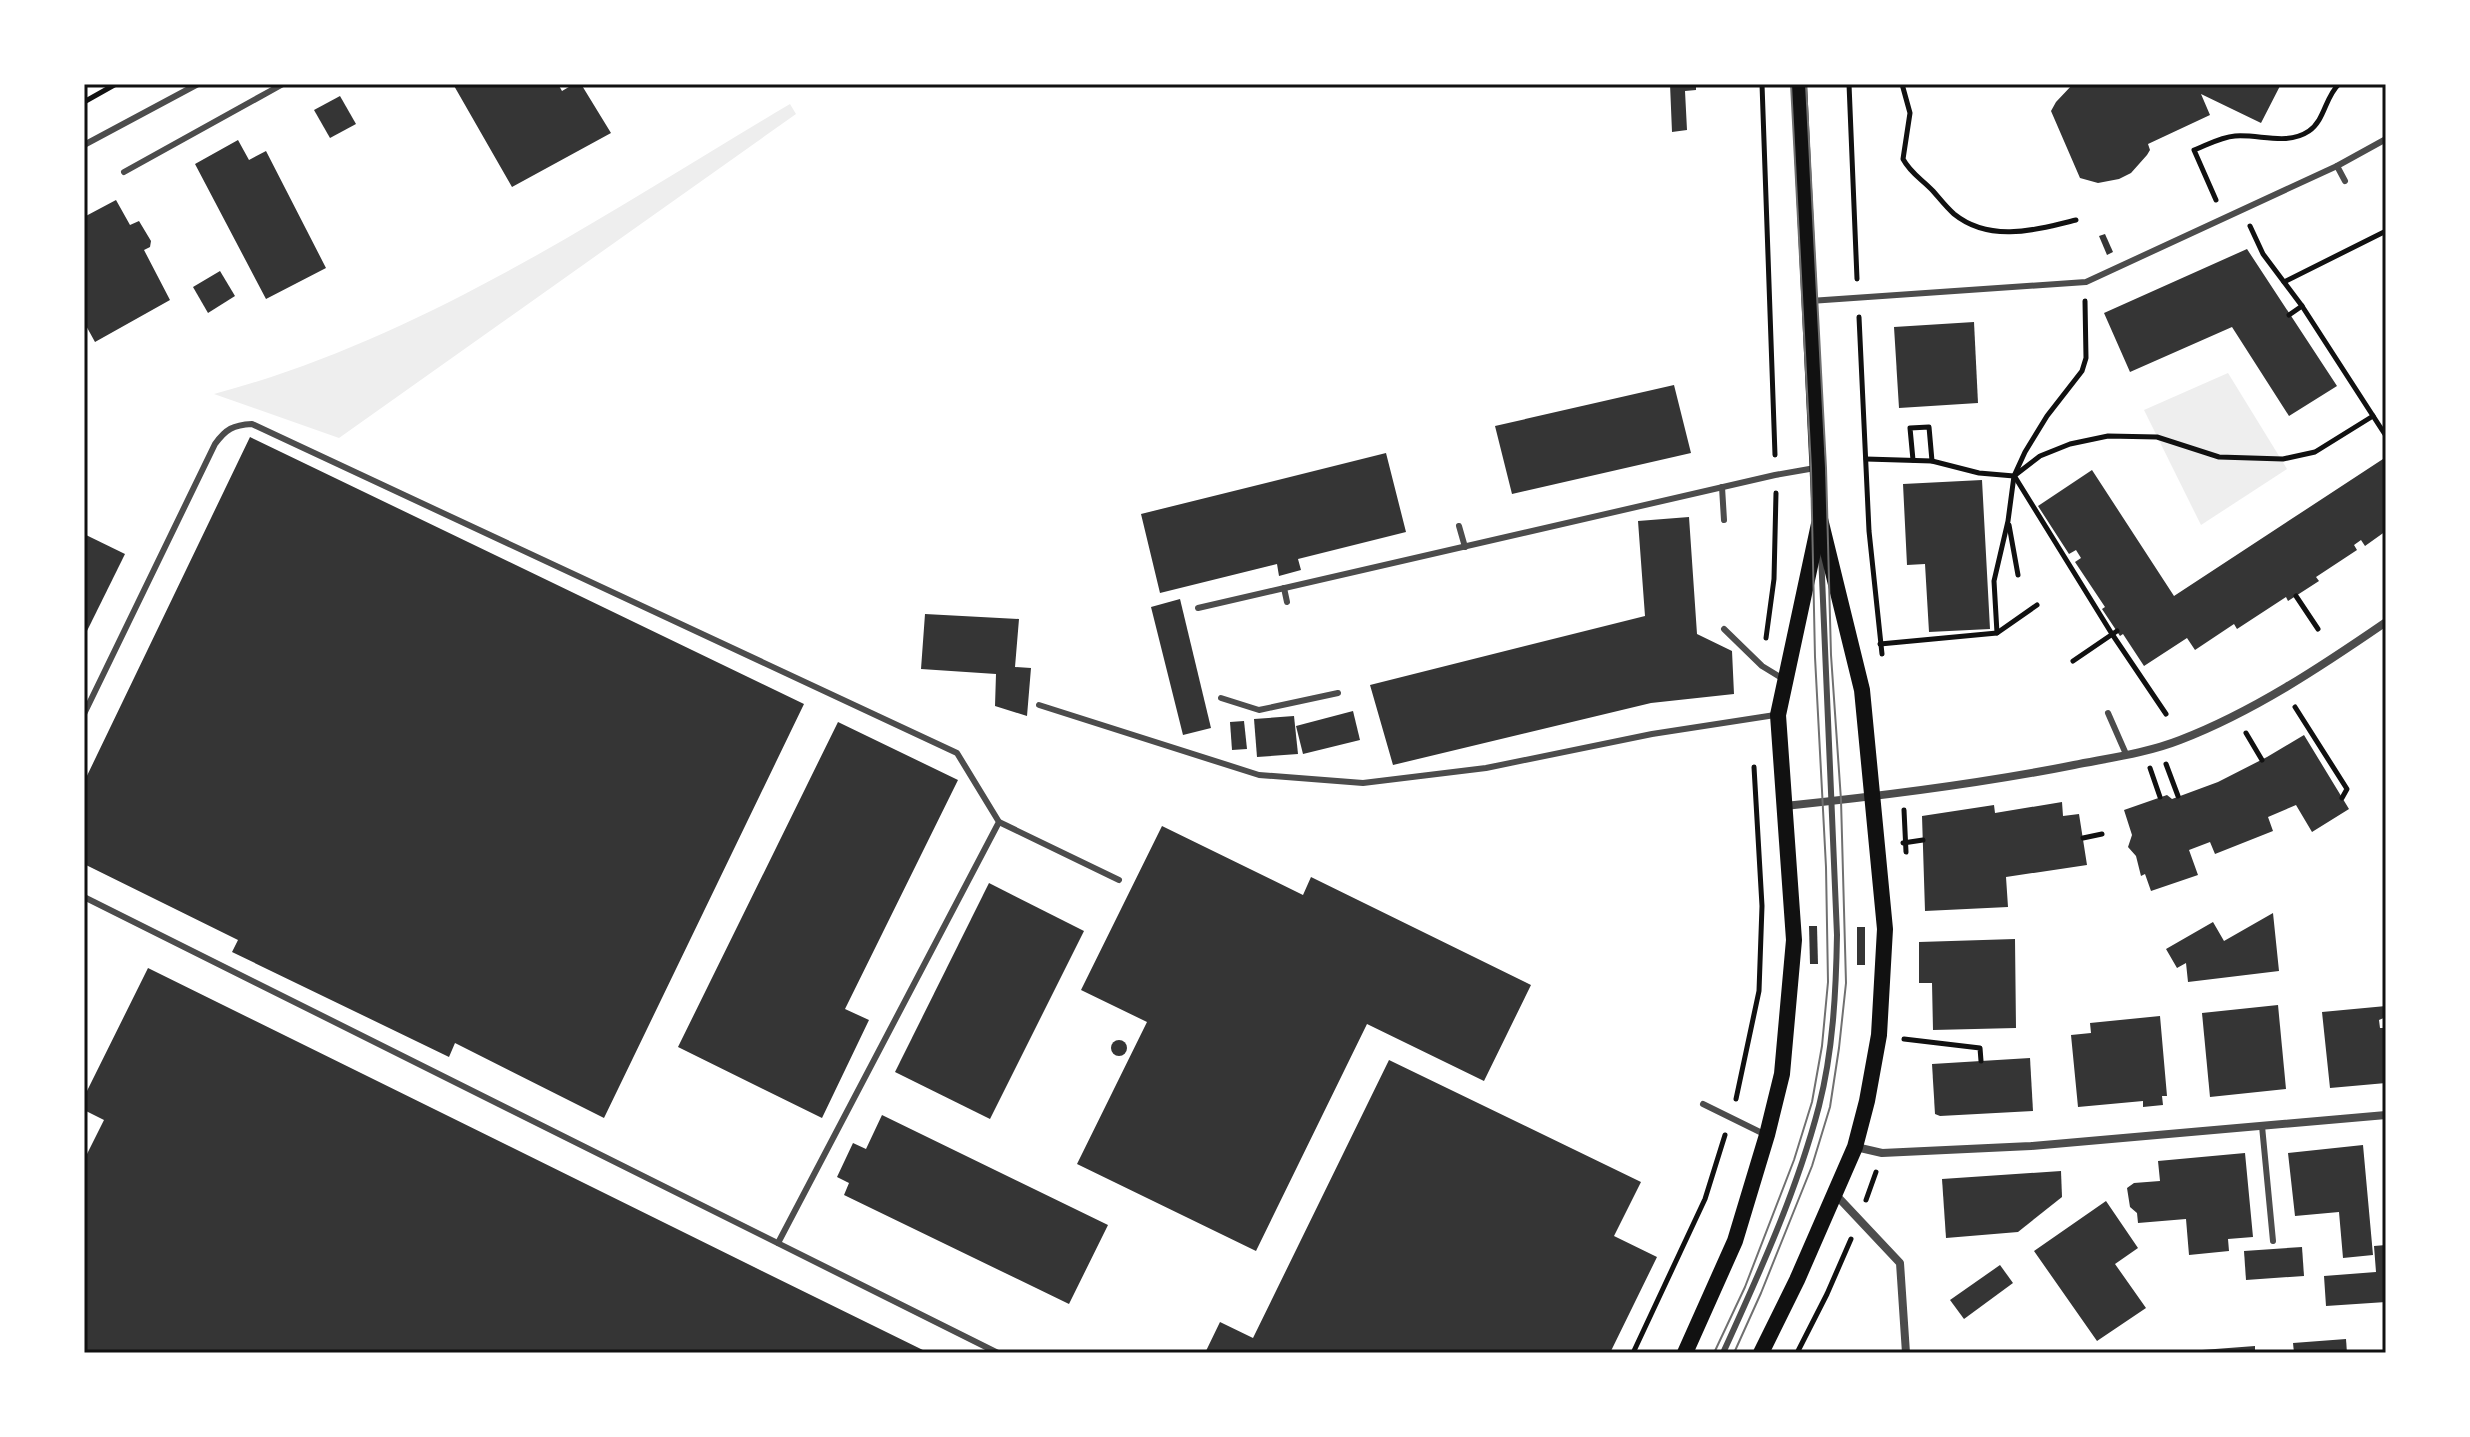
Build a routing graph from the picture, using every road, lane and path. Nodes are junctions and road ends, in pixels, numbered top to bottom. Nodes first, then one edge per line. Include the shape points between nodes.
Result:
1 (116, 84) edge
2 (198, 84) edge
3 (283, 84) edge
4 (1762, 84) edge
5 (1799, 84) edge
6 (1849, 84) edge
7 (1902, 84) edge
8 (2339, 84) edge
9 (84, 102) edge
10 (2386, 139) edge
11 (84, 145) edge
12 (2337, 166) junction
13 (124, 172) dead end
14 (2345, 181) dead end
15 (2241, 209) junction
16 (2224, 218) junction
17 (2076, 220) dead end
18 (2386, 231) edge
19 (2086, 282) junction
20 (2284, 282) junction
21 (1858, 297) junction
22 (1810, 301) junction
23 (2302, 306) junction
24 (2289, 315) dead end
25 (2373, 416) junction
26 (2386, 436) edge
27 (1866, 459) junction
28 (1913, 460) junction
29 (1932, 461) junction
30 (1819, 468) junction
31 (1775, 475) junction
32 (2014, 476) junction
33 (1722, 487) junction
34 (1820, 519) junction
35 (1724, 520) dead end
36 (2008, 521) junction
37 (1459, 526) dead end
38 (1465, 547) junction
39 (2018, 575) dead end
40 (1284, 588) junction
41 (2296, 596) dead end
42 (1287, 602) dead end
43 (2037, 605) dead end
44 (1198, 608) dead end
45 (2386, 622) edge
46 (1724, 629) dead end
47 (2318, 629) dead end
48 (2114, 632) junction
49 (1997, 633) junction
50 (1880, 644) junction
51 (1883, 660) dead end
52 (2073, 661) dead end
53 (1762, 666) junction
54 (1785, 680) junction
55 (2283, 687) junction
56 (1307, 689) dead end
57 (1338, 693) dead end
58 (1221, 698) dead end
59 (1309, 700) junction
60 (1039, 705) dead end
61 (2108, 713) dead end
62 (84, 714) edge
63 (2166, 714) dead end
64 (2234, 714) junction
65 (1778, 715) junction
66 (2160, 747) junction
67 (2126, 754) junction
68 (2262, 760) dead end
69 (1754, 764) dead end
70 (1903, 793) junction
71 (1873, 796) junction
72 (2178, 796) dead end
73 (2342, 798) dead end
74 (1831, 801) junction
75 (1785, 806) junction
76 (999, 822) junction
77 (2102, 834) dead end
78 (2083, 838) dead end
79 (1923, 840) dead end
80 (1906, 843) junction
81 (1906, 857) dead end
82 (1119, 880) dead end
83 (84, 897) edge
84 (1879, 1035) junction
85 (1981, 1061) dead end
86 (1703, 1104) dead end
87 (2386, 1115) edge
88 (1731, 1118) junction
89 (2262, 1126) junction
90 (1767, 1135) junction
91 (1855, 1147) junction
92 (1836, 1195) junction
93 (1859, 1219) junction
94 (2273, 1241) dead end
95 (778, 1243) junction
96 (998, 1353) edge
97 (1633, 1353) edge
98 (1685, 1353) edge
99 (1723, 1353) edge
100 (1761, 1353) edge
101 (1797, 1353) edge
102 (1906, 1353) edge

1 - 9 path
2 - 11 lane
3 - 13 lane
4 - 31 path
5 - 22 main road
6 - 21 path
7 - 17 path via 1910,113 1903,159 1915,178 1955,215 1983,229 2009,233
8 - 16 path via 2317,124 2304,134 2283,139 2235,136 2194,150
10 - 12 lane
12 - 14 lane
12 - 15 lane
15 - 16 lane
15 - 20 path
16 - 19 lane
18 - 20 path
19 - 21 lane
19 - 32 path via 2082,371 2047,416
20 - 23 path
21 - 22 lane
21 - 27 path
22 - 30 main road
23 - 24 path
23 - 25 path
25 - 26 path
25 - 32 path via 2315,452 2283,459 2219,457 2157,437 2108,436 2040,456
27 - 28 path
27 - 50 path
28 - 29 path
28 - 29 path via 1910,428 1929,427
29 - 32 path
30 - 31 lane
30 - 34 main road
31 - 33 lane
31 - 53 path via 1774,579
32 - 36 path
32 - 48 path
33 - 35 lane
33 - 38 lane
34 - 54 main road
34 - 71 main road via 1862,690
34 - 74 lane
36 - 39 path
36 - 49 path via 1994,581
37 - 38 lane
38 - 40 lane
40 - 42 lane
40 - 44 lane
41 - 47 path
43 - 49 path
45 - 55 street
46 - 53 lane
48 - 52 path
48 - 63 path
49 - 50 path
50 - 51 path
53 - 54 lane
54 - 65 main road
55 - 64 street
55 - 73 path via 2347,789
56 - 59 lane
57 - 59 lane
58 - 59 lane via 1259,710
60 - 65 lane via 1259,775 1363,783 1486,768
61 - 67 lane
62 - 76 lane via 215,444 225,430 252,424 957,753
64 - 66 street
64 - 68 path
65 - 75 main road
66 - 67 street
66 - 72 path
67 - 70 street
69 - 88 path via 1762,906 1759,991
70 - 71 street
70 - 80 path
71 - 74 street
71 - 84 main road via 1885,929
74 - 75 street
74 - 99 lane via 1836,983 1819,1105 1802,1163
75 - 90 main road via 1794,940 1782,1074
76 - 82 lane
76 - 95 lane
77 - 78 path
79 - 80 path
80 - 81 path
83 - 95 lane
84 - 85 path via 1980,1048
84 - 91 main road
86 - 88 lane
87 - 89 street
88 - 90 lane
88 - 97 path via 1705,1199
89 - 91 street via 2001,1148 1882,1153
89 - 94 lane
90 - 98 main road via 1735,1241
91 - 92 main road
92 - 93 street
92 - 100 main road
93 - 101 path
93 - 102 street via 1900,1263
95 - 96 lane

